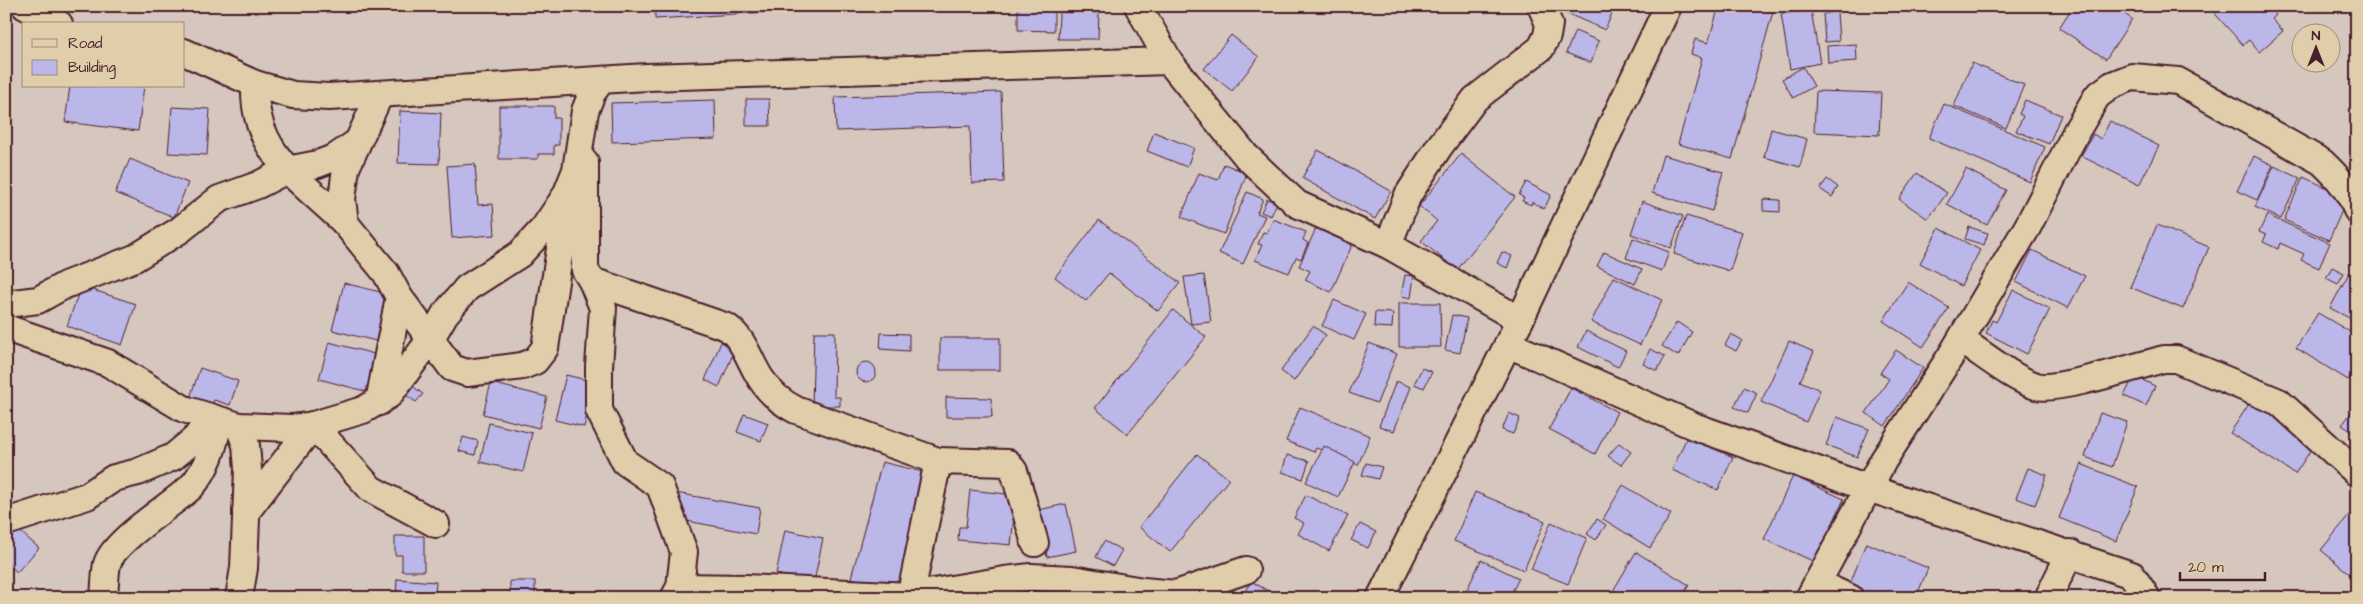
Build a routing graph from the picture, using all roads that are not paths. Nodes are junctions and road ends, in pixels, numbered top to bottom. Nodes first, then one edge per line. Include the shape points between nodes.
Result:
1 (25, 6) edge
2 (1138, 6) edge
3 (1541, 6) edge
4 (1668, 6) edge
5 (54, 22) edge
6 (185, 52) edge
7 (1169, 60) junction
8 (601, 81) junction
9 (255, 84) junction
10 (380, 94) junction
11 (585, 111) junction
12 (356, 143) junction
13 (286, 170) junction
14 (566, 195) junction
15 (2357, 210) edge
16 (345, 223) junction
17 (1388, 245) junction
18 (592, 281) junction
19 (399, 297) junction
20 (6, 304) edge
21 (1520, 320) junction
22 (6, 328) edge
23 (430, 340) junction
24 (1961, 340) junction
25 (1508, 344) junction
26 (379, 402) junction
27 (223, 422) junction
28 (313, 425) junction
29 (938, 461) junction
30 (2357, 473) edge
31 (1868, 488) junction
32 (246, 512) junction
33 (6, 522) edge
34 (436, 524) dead end
35 (1035, 543) dead end
36 (2070, 553) junction
37 (1246, 570) dead end
38 (1813, 591) edge
39 (677, 592) edge
40 (910, 597) edge
41 (104, 598) edge
42 (239, 598) edge
43 (1380, 598) edge
44 (1850, 598) edge
45 (2048, 598) edge
46 (2147, 598) edge

1 - 5 street
2 - 7 street
3 - 17 street via 1549,24 1540,48 1475,99 1408,195
4 - 21 street
6 - 9 street
7 - 8 street via 767,72
7 - 17 street via 1248,157 1296,204
8 - 10 street
8 - 11 street
9 - 10 street via 293,95
9 - 13 street via 254,105 261,129
10 - 12 street
11 - 14 street via 576,170
11 - 18 street via 585,270
12 - 13 street via 336,157 318,164
12 - 16 street via 346,168 342,199
13 - 16 street
13 - 20 street via 258,185 219,199 180,230 135,258 65,285 38,300
14 - 23 street via 544,228 520,254 467,288
14 - 23 street via 544,348 535,361 522,366 467,373 452,368
15 - 24 street via 2350,193 2322,162 2178,81 2132,76 2097,96 2028,226
16 - 19 street via 386,273
17 - 21 street
18 - 29 street via 727,327 738,335 761,380 781,402
18 - 39 street via 603,308 599,410 625,462 660,486 684,552
19 - 23 street
19 - 26 street
21 - 25 street
22 - 27 street via 108,363 184,409
23 - 26 street via 401,382
24 - 30 street via 2038,386 2060,386 2164,359 2176,359 2279,402
24 - 31 street
25 - 31 street via 1696,427
25 - 43 street
26 - 28 street
27 - 28 street via 292,428
27 - 32 street via 246,445
27 - 33 street via 172,458 114,478 87,496
27 - 41 street via 206,467 191,486 116,548 108,563
28 - 32 street
28 - 34 street via 371,489
29 - 35 street via 1008,463 1014,471
29 - 40 street
31 - 36 street
31 - 38 street
32 - 42 street via 244,568
36 - 45 street
36 - 46 street via 2132,575
37 - 40 street via 1176,594 1072,579 1031,577
38 - 44 street
39 - 40 street via 774,589

